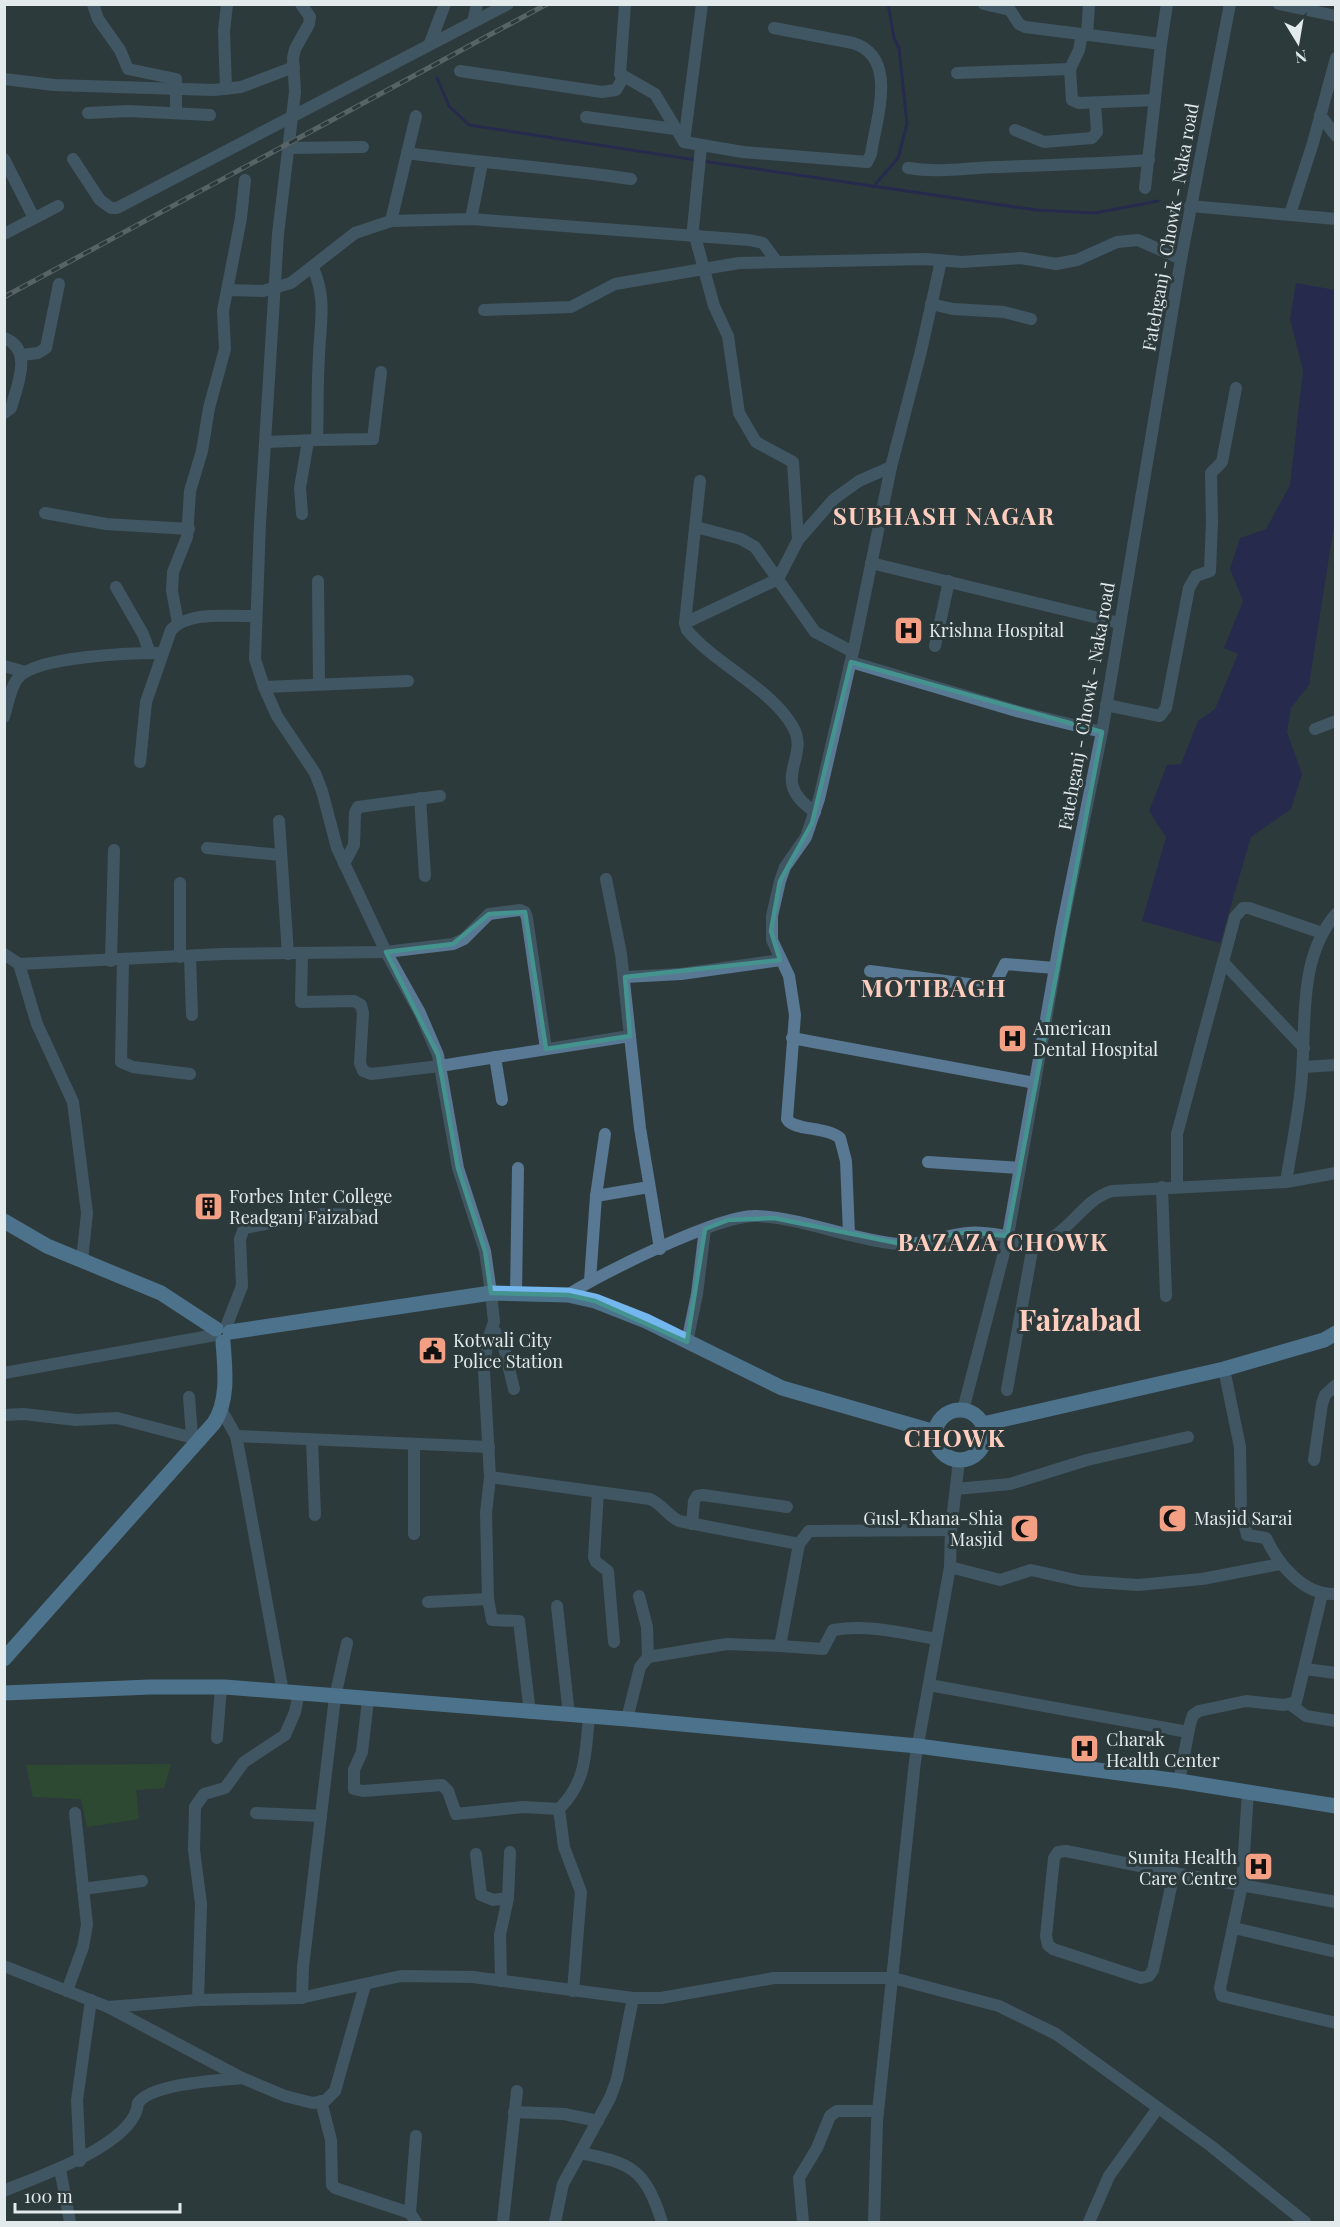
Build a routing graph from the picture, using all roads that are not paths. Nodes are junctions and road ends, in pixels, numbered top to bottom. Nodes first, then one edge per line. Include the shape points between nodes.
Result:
1 (93, 4) edge
2 (227, 4) edge
3 (301, 4) edge
4 (445, 4) edge
5 (477, 4) edge
6 (508, 4) edge
7 (625, 4) edge
8 (702, 4) edge
9 (984, 4) edge
10 (1089, 4) edge
11 (1167, 4) edge
12 (1230, 4) edge
13 (1279, 4) edge
14 (1010, 7) edge
15 (1335, 16) edge
16 (473, 22) junction
17 (774, 27) dead end
18 (1084, 35) junction
19 (430, 43) junction
20 (1161, 44) junction
21 (1335, 58) edge
22 (294, 67) junction
23 (1070, 69) junction
24 (460, 71) dead end
25 (957, 72) dead end
26 (623, 78) junction
27 (4, 79) edge
28 (226, 89) junction
29 (177, 90) junction
30 (1155, 100) junction
31 (1095, 103) junction
32 (88, 113) dead end
33 (176, 113) junction
34 (210, 115) dead end
35 (1320, 115) junction
36 (416, 116) dead end
37 (586, 117) dead end
38 (291, 119) junction
39 (675, 129) junction
40 (1015, 130) dead end
41 (1335, 136) edge
42 (684, 142) junction
43 (363, 147) dead end
44 (287, 148) junction
45 (407, 153) junction
46 (700, 155) junction
47 (4, 159) edge
48 (73, 159) dead end
49 (1149, 160) junction
50 (482, 163) junction
51 (908, 168) dead end
52 (631, 179) dead end
53 (245, 180) dead end
54 (1145, 188) dead end
55 (58, 206) dead end
56 (1190, 206) junction
57 (1290, 214) junction
58 (34, 218) junction
59 (471, 219) junction
60 (1335, 219) edge
61 (391, 221) junction
62 (4, 234) edge
63 (695, 236) junction
64 (1181, 259) junction
65 (941, 261) junction
66 (777, 262) junction
67 (313, 268) junction
68 (704, 269) junction
69 (59, 284) dead end
70 (227, 290) junction
71 (274, 290) junction
72 (932, 304) junction
73 (484, 310) dead end
74 (1031, 319) dead end
75 (4, 338) edge
76 (22, 355) junction
77 (381, 372) dead end
78 (1236, 388) dead end
79 (4, 413) edge
80 (313, 441) junction
81 (266, 442) junction
82 (891, 467) junction
83 (700, 481) dead end
84 (45, 513) dead end
85 (302, 514) dead end
86 (696, 527) junction
87 (189, 529) junction
88 (798, 540) junction
89 (871, 563) junction
90 (778, 579) junction
91 (318, 581) dead end
92 (949, 581) junction
93 (116, 587) dead end
94 (255, 616) junction
95 (178, 622) junction
96 (1119, 622) junction
97 (685, 623) junction
98 (935, 646) dead end
99 (155, 653) junction
100 (852, 657) junction
101 (4, 666) edge
102 (25, 672) junction
103 (408, 681) dead end
104 (320, 684) junction
105 (264, 687) junction
106 (1106, 705) junction
107 (4, 717) edge
108 (1335, 721) edge
109 (1315, 729) dead end
110 (1102, 732) junction
111 (140, 762) dead end
112 (440, 796) dead end
113 (420, 798) junction
114 (815, 812) junction
115 (279, 821) dead end
116 (207, 848) dead end
117 (114, 850) dead end
118 (282, 855) junction
119 (344, 864) junction
120 (425, 876) dead end
121 (606, 879) dead end
122 (180, 883) dead end
123 (1335, 914) edge
124 (1322, 933) junction
125 (386, 952) junction
126 (4, 954) edge
127 (288, 954) junction
128 (302, 954) junction
129 (185, 957) junction
130 (781, 960) junction
131 (117, 961) junction
132 (1223, 962) junction
133 (19, 964) junction
134 (1055, 968) junction
135 (870, 971) dead end
136 (625, 977) junction
137 (192, 1015) dead end
138 (630, 1036) junction
139 (792, 1038) junction
140 (1304, 1048) junction
141 (546, 1049) junction
142 (495, 1057) junction
143 (1335, 1065) edge
144 (440, 1066) junction
145 (1303, 1066) junction
146 (190, 1074) dead end
147 (1035, 1083) junction
148 (502, 1100) dead end
149 (605, 1134) dead end
150 (928, 1162) dead end
151 (518, 1168) dead end
152 (1020, 1168) junction
153 (1335, 1175) edge
154 (1286, 1182) junction
155 (1177, 1186) junction
156 (649, 1187) junction
157 (1162, 1187) junction
158 (596, 1196) junction
159 (358, 1215) dead end
160 (4, 1221) edge
161 (705, 1229) junction
162 (849, 1234) junction
163 (1007, 1239) junction
164 (1033, 1245) junction
165 (660, 1249) junction
166 (82, 1261) junction
167 (590, 1281) junction
168 (490, 1293) junction
169 (516, 1293) junction
170 (568, 1295) junction
171 (1166, 1296) dead end
172 (493, 1329) junction
173 (222, 1333) junction
174 (1332, 1338) edge
175 (687, 1342) junction
176 (1224, 1369) junction
177 (4, 1373) edge
178 (1335, 1385) edge
179 (514, 1389) dead end
180 (1007, 1389) dead end
181 (189, 1397) dead end
182 (963, 1410) junction
183 (222, 1411) junction
184 (4, 1415) edge
185 (983, 1424) junction
186 (935, 1432) junction
187 (236, 1436) junction
188 (1188, 1437) dead end
189 (196, 1438) junction
190 (312, 1440) junction
191 (414, 1444) junction
192 (489, 1447) junction
193 (959, 1460) junction
194 (1314, 1460) dead end
195 (490, 1477) junction
196 (956, 1489) junction
197 (598, 1492) junction
198 (787, 1507) dead end
199 (315, 1515) dead end
200 (692, 1524) junction
201 (951, 1530) junction
202 (414, 1534) dead end
203 (799, 1544) junction
204 (1280, 1564) junction
205 (950, 1567) junction
206 (1322, 1594) junction
207 (1335, 1594) edge
208 (639, 1596) dead end
209 (488, 1599) junction
210 (428, 1602) dead end
211 (557, 1606) dead end
212 (936, 1639) junction
213 (614, 1642) dead end
214 (347, 1643) dead end
215 (780, 1646) junction
216 (648, 1657) junction
217 (4, 1659) edge
218 (1305, 1669) junction
219 (1335, 1673) edge
220 (929, 1685) junction
221 (221, 1688) junction
222 (283, 1692) junction
223 (4, 1693) edge
224 (299, 1693) junction
225 (335, 1697) junction
226 (368, 1700) junction
227 (1291, 1705) junction
228 (530, 1713) junction
229 (569, 1715) junction
230 (589, 1717) junction
231 (627, 1719) junction
232 (1335, 1721) edge
233 (1188, 1732) junction
234 (217, 1738) dead end
235 (918, 1746) junction
236 (1179, 1781) junction
237 (1248, 1791) junction
238 (1335, 1806) edge
239 (559, 1809) junction
240 (256, 1813) dead end
241 (75, 1814) dead end
242 (321, 1816) junction
243 (510, 1852) dead end
244 (476, 1854) dead end
245 (1174, 1873) junction
246 (142, 1881) dead end
247 (1242, 1885) junction
248 (83, 1889) junction
249 (508, 1898) junction
250 (1335, 1902) edge
251 (1234, 1929) junction
252 (1335, 1952) edge
253 (4, 1966) edge
254 (893, 1978) junction
255 (501, 1981) junction
256 (365, 1984) junction
257 (67, 1991) junction
258 (573, 1991) junction
259 (302, 1998) junction
260 (633, 1998) junction
261 (91, 2000) junction
262 (198, 2000) junction
263 (108, 2007) junction
264 (1335, 2023) edge
265 (242, 2078) junction
266 (517, 2091) dead end
267 (321, 2102) junction
268 (1158, 2108) junction
269 (878, 2111) junction
270 (514, 2112) junction
271 (598, 2121) junction
272 (416, 2136) dead end
273 (580, 2153) junction
274 (80, 2161) junction
275 (60, 2169) junction
276 (4, 2191) edge
277 (413, 2218) edge
278 (70, 2223) edge
279 (503, 2223) edge
280 (555, 2223) edge
281 (662, 2223) edge
282 (803, 2223) edge
283 (874, 2223) edge
284 (1089, 2223) edge
285 (1305, 2223) edge

1 - 29 street via 128,69 172,77 176,79
2 - 28 street
3 - 22 street via 310,17 295,49
4 - 19 street
5 - 16 street
6 - 16 street
7 - 26 street via 619,70
8 - 42 street
9 - 14 street
10 - 18 street
11 - 20 street
12 - 56 street, Fatehganj - Chowk - Naka road
13 - 15 street
14 - 18 street via 1019,24 1026,27
16 - 19 street
17 - 46 street via 853,43 875,56 882,83 870,158 862,163
18 - 20 street
18 - 23 street
19 - 38 street
20 - 30 street
21 - 35 street
22 - 28 street
22 - 38 street
23 - 25 street
23 - 31 street via 1072,100
24 - 26 street via 602,92 616,90
26 - 39 street via 655,94
27 - 29 street
28 - 29 street
29 - 33 street
30 - 31 street
30 - 49 street
31 - 40 street via 1097,132 1092,138 1044,142
32 - 33 street
33 - 34 street
35 - 41 street
35 - 57 street
36 - 45 street
37 - 39 street
38 - 44 street
38 - 48 street via 117,208 100,200
39 - 42 street
42 - 46 street
43 - 44 street
44 - 71 street
45 - 50 street
45 - 61 street
46 - 63 street
47 - 58 street
49 - 51 street via 938,171
49 - 54 street
50 - 52 street via 524,164
50 - 59 street
53 - 70 street
55 - 58 street
56 - 57 street
56 - 64 street, Fatehganj - Chowk - Naka road
57 - 60 street
58 - 62 street
59 - 61 street
59 - 63 street
61 - 67 street via 355,233
63 - 66 street via 763,243
63 - 68 street
64 - 65 street via 1138,240 1117,243 1065,264 1021,258
64 - 96 street, Fatehganj - Chowk - Naka road
65 - 66 street
65 - 72 street
66 - 68 street
67 - 71 street
67 - 80 street via 324,310
68 - 73 street via 615,284 571,307
68 - 88 street via 714,306 728,336 742,419 756,442 793,462
69 - 76 street via 46,348
70 - 71 street
70 - 87 street via 223,311 225,350 190,490
71 - 81 street
72 - 74 street
72 - 82 street
75 - 76 street
76 - 79 street via 11,408
77 - 80 street via 374,440
78 - 106 street via 1222,462 1210,472 1210,571 1196,576 1189,588 1166,708 1160,716
80 - 81 street
80 - 85 street via 300,488
81 - 94 street
82 - 88 street via 849,487
82 - 89 street
83 - 86 street
84 - 87 street via 106,524
86 - 90 street via 749,542
86 - 97 street
87 - 95 street via 172,581
88 - 90 street
89 - 92 street
89 - 100 street
90 - 97 street
90 - 100 street via 815,632
91 - 104 street
92 - 96 street
92 - 98 street
93 - 99 street
94 - 95 street via 188,618
94 - 105 street via 255,659
95 - 99 street
96 - 106 street, Fatehganj - Chowk - Naka road
97 - 114 street via 692,636 778,708 793,726 798,746 791,772 793,787 798,800
99 - 102 street via 43,664
99 - 111 street via 143,717
100 - 110 street via 1020,712
100 - 114 street
101 - 102 street
102 - 107 street via 13,686
103 - 104 street
104 - 105 street
105 - 119 street via 277,716 315,773
106 - 110 street, Fatehganj - Chowk - Naka road
108 - 109 street
110 - 134 street, Fatehganj - Chowk - Naka road
112 - 113 street
113 - 119 street via 358,807 354,845
113 - 120 street
114 - 130 street via 806,837 780,881 771,931
115 - 118 street
116 - 118 street
117 - 131 street
118 - 127 street
119 - 125 street
121 - 136 street
122 - 129 street
123 - 124 street
124 - 132 street via 1243,908 1235,917
124 - 140 street via 1312,957 1307,986
125 - 128 street
125 - 141 street via 453,944 464,939 489,914 525,912
125 - 144 street via 431,1036
126 - 133 street
127 - 128 street
127 - 129 street
128 - 144 street via 301,1002 354,1001 361,1005 363,1071 382,1074
129 - 131 street
129 - 137 street
130 - 136 street via 681,974
130 - 139 street via 792,993
131 - 133 street
131 - 146 street via 121,1062 133,1068
132 - 140 street
132 - 155 street via 1175,1142
133 - 166 street via 37,1024 73,1102 87,1213
134 - 135 street via 1005,964 995,984 982,986
134 - 147 street, Fatehganj - Chowk - Naka road
136 - 138 street
138 - 141 street
138 - 156 street
139 - 147 street
139 - 162 street via 787,1119 794,1126 825,1129 840,1138 846,1161
140 - 145 street
141 - 142 street
142 - 144 street
142 - 148 street
143 - 145 street
144 - 168 street via 458,1168 485,1251
145 - 154 street
147 - 152 street, Fatehganj - Chowk - Naka road
149 - 158 street
150 - 152 street
151 - 169 street
152 - 163 street, Fatehganj - Chowk - Naka road
153 - 154 street
154 - 155 street
155 - 157 street
156 - 158 street
156 - 165 street
157 - 164 street via 1103,1194 1054,1237
157 - 171 street
158 - 167 street
159 - 173 street via 320,1214 244,1228 240,1239 242,1286
160 - 166 main road via 46,1246
161 - 162 street via 754,1216
161 - 165 street
161 - 175 street
162 - 163 street via 902,1245 967,1232
163 - 164 street
163 - 182 street, Fatehganj - Chowk - Naka road
164 - 180 street
165 - 167 street
166 - 173 main road via 161,1293
167 - 170 street
168 - 169 main road
168 - 172 street
168 - 173 main road
169 - 170 main road
170 - 175 main road via 621,1311
172 - 179 street via 502,1340
172 - 192 street via 485,1360
173 - 177 street
173 - 183 main road
174 - 176 main road
175 - 186 main road via 782,1388
176 - 185 main road
176 - 204 street via 1240,1448 1245,1529 1251,1536 1266,1538
178 - 194 street via 1322,1404
181 - 189 street
182 - 185 main road
182 - 186 main road via 945,1415
183 - 187 street
183 - 189 main road
184 - 189 street via 76,1420 117,1418
185 - 193 main road via 985,1441 981,1449 976,1455
186 - 193 main road via 939,1449
187 - 190 street
187 - 222 street
188 - 196 street via 1087,1460 1010,1484
189 - 217 main road
190 - 191 street
190 - 199 street
191 - 192 street
191 - 202 street
192 - 195 street
193 - 196 street
195 - 197 street
195 - 209 street via 486,1513
196 - 201 street
197 - 200 street via 650,1499 670,1517
197 - 213 street via 594,1557 608,1571
198 - 200 street via 703,1495 694,1501
200 - 203 street
201 - 203 street via 820,1530 804,1535
201 - 205 street
203 - 215 street
204 - 205 street via 1202,1579 1138,1585 1080,1581 1031,1570 1000,1580
204 - 206 street
205 - 212 street
206 - 207 street
206 - 218 street
208 - 216 street via 647,1627
209 - 210 street
209 - 228 street via 492,1620 519,1621
211 - 229 street
212 - 215 street via 854,1628 833,1630 823,1649
212 - 220 street
214 - 225 street
215 - 216 street via 727,1644
216 - 231 street via 640,1667
218 - 219 street
218 - 227 street via 1299,1696
220 - 233 street
220 - 235 street
221 - 222 main road
221 - 223 main road
221 - 234 street
222 - 224 main road
224 - 225 main road
224 - 262 street via 285,1735 244,1762 225,1788 204,1794 195,1807 194,1850 201,1904
225 - 226 main road
225 - 242 street
226 - 228 main road
226 - 239 street via 354,1789 442,1785 456,1814 523,1807
227 - 232 street via 1306,1716
227 - 233 street via 1246,1701 1199,1711 1193,1715
228 - 229 main road
229 - 230 main road
230 - 231 main road
230 - 239 street via 581,1778 573,1795
231 - 235 main road
233 - 236 street
235 - 236 main road
235 - 254 street
236 - 237 main road
237 - 238 main road
237 - 247 street
239 - 258 street via 564,1847 581,1892
240 - 242 street
241 - 248 street
242 - 259 street
243 - 249 street
244 - 249 street via 481,1895 492,1900
245 - 245 street via 1058,1852 1054,1858 1048,1945 1141,1978 1149,1976
245 - 247 street
246 - 248 street
247 - 250 street
247 - 251 street
248 - 257 street via 86,1935
249 - 255 street via 500,1935
251 - 252 street
251 - 264 street via 1220,1988 1222,1996
253 - 257 street
254 - 260 street via 774,1978 661,1998
254 - 268 street via 999,2006 1029,2019
254 - 269 street
255 - 256 street via 401,1976
255 - 258 street
256 - 259 street
256 - 267 street via 335,2091
257 - 261 street
258 - 260 street
259 - 262 street
260 - 271 street via 623,2059
261 - 263 street
261 - 274 street via 77,2100
262 - 263 street
263 - 265 street
265 - 267 street via 285,2097
265 - 274 street via 173,2087 147,2095 138,2103 138,2113 130,2124
266 - 270 street
267 - 277 street via 331,2140 332,2185
268 - 284 street via 1109,2176
268 - 285 street
269 - 282 street via 837,2111 830,2116 799,2178
269 - 283 street
270 - 271 street via 564,2114
270 - 279 street
271 - 273 street
272 - 277 street
273 - 280 street via 564,2184
273 - 281 street via 617,2160 631,2167 650,2192
274 - 275 street
275 - 276 street
275 - 278 street

